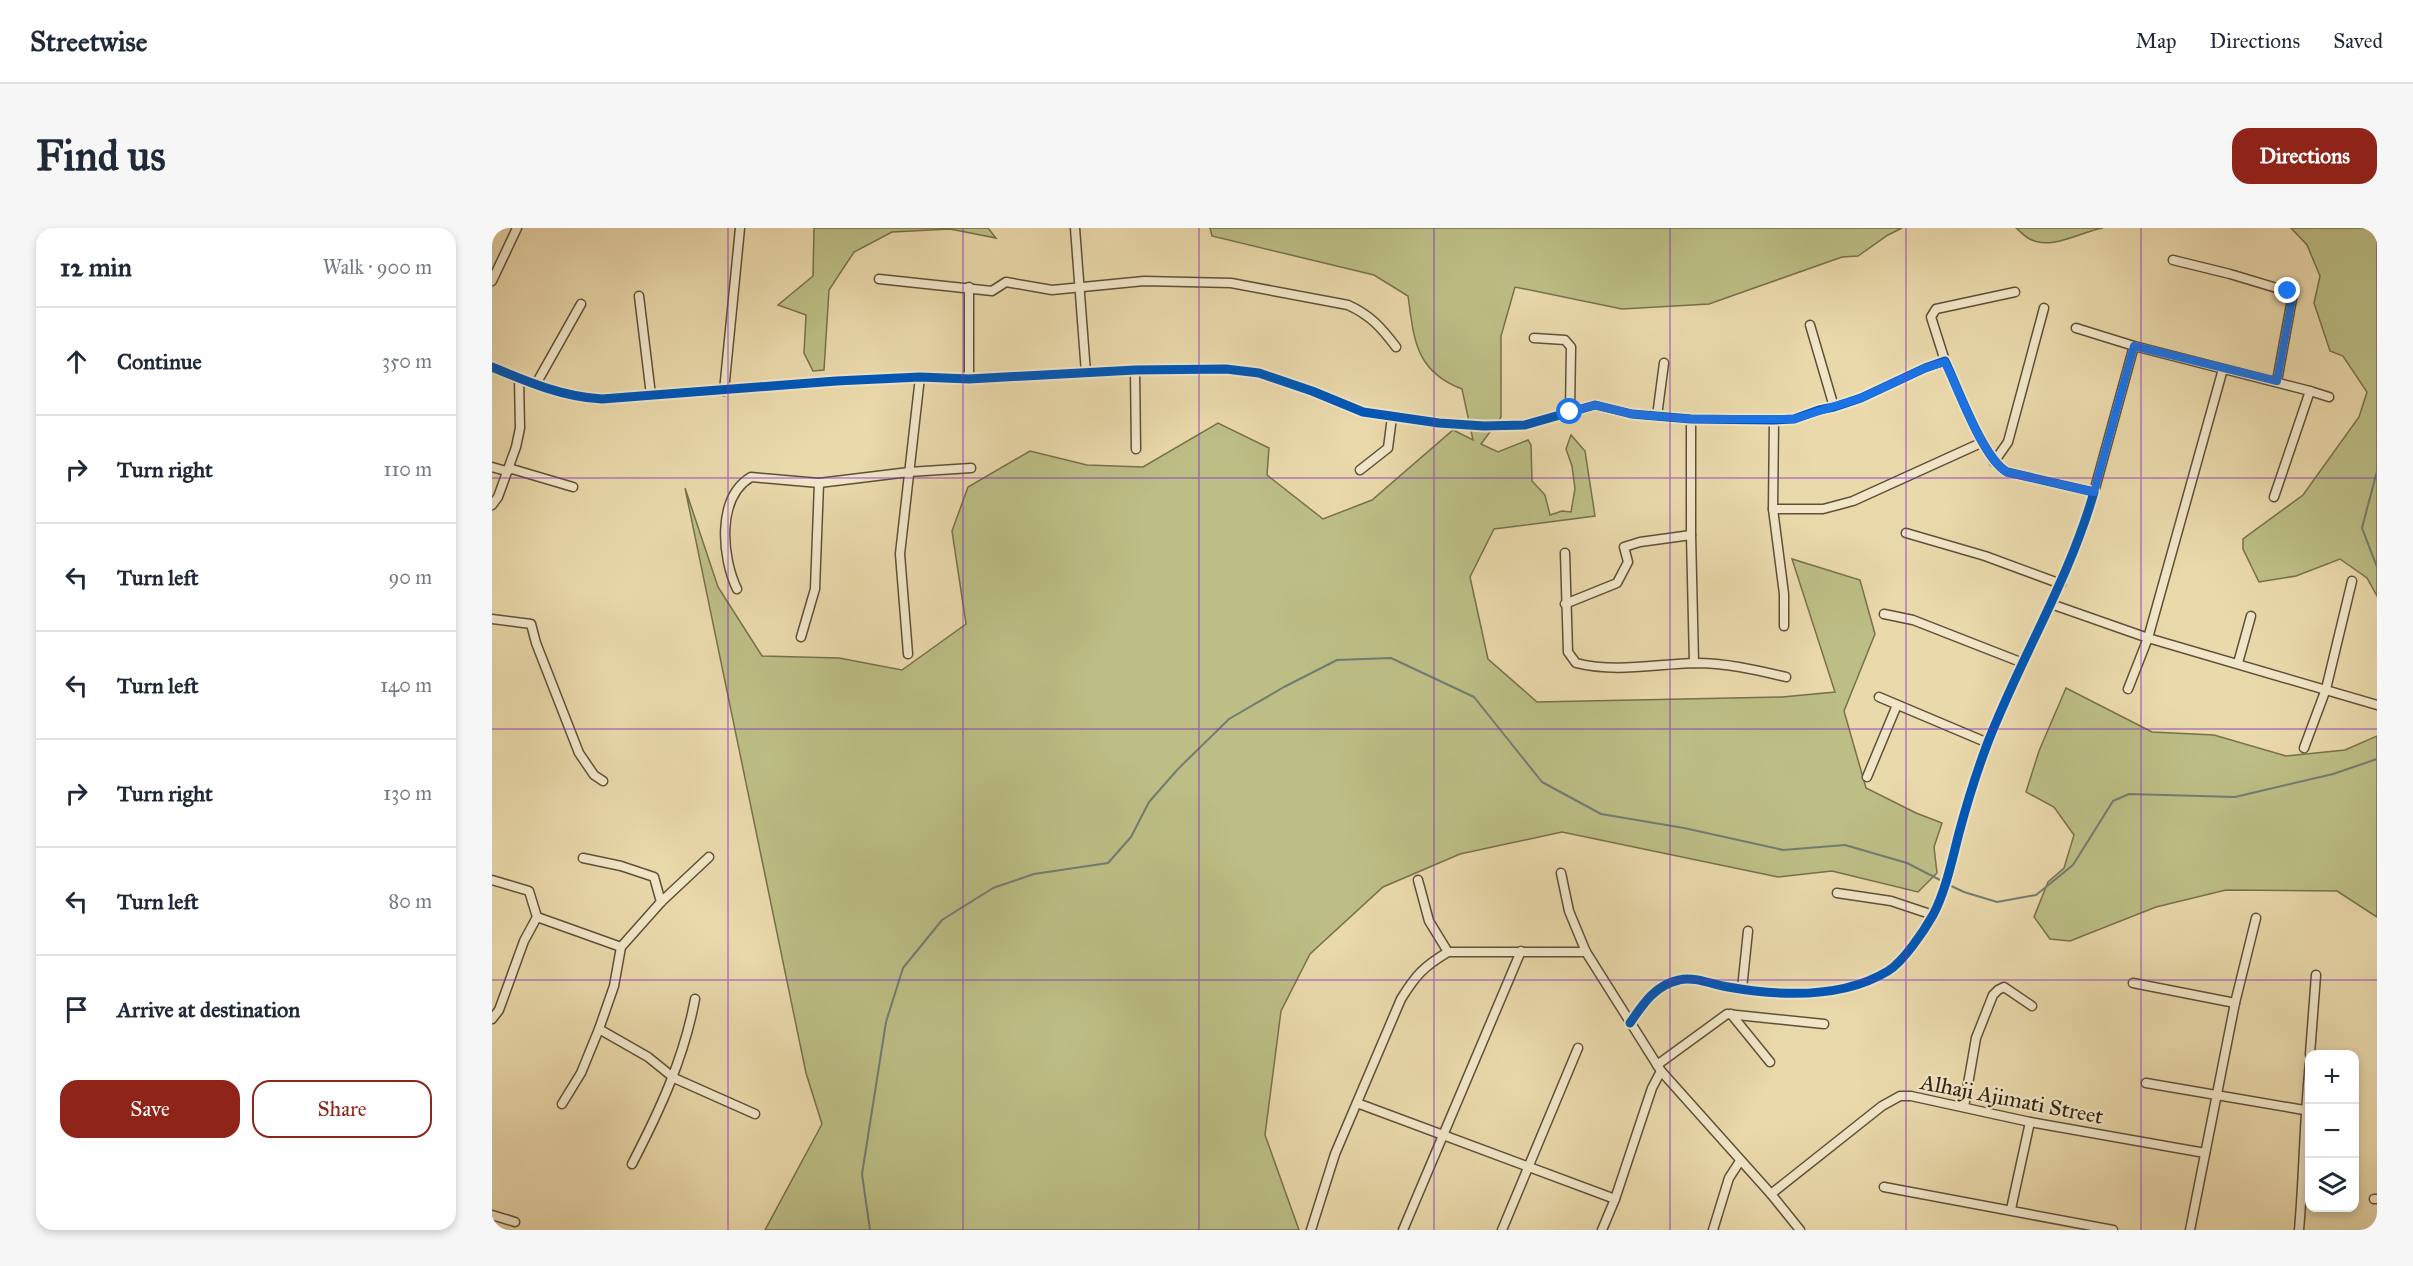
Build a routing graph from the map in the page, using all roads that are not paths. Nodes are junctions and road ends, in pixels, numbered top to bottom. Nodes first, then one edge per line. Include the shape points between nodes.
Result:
1 (517, 228) edge
2 (740, 228) edge
3 (1075, 228) edge
4 (2173, 260) dead end
5 (879, 279) dead end
6 (492, 281) edge
7 (1080, 285) junction
8 (969, 287) junction
9 (2015, 292) dead end
10 (639, 296) dead end
11 (581, 304) dead end
12 (2044, 308) dead end
13 (1810, 325) dead end
14 (2076, 328) dead end
15 (1534, 338) dead end
16 (1396, 346) dead end
17 (2134, 346) junction
18 (1945, 362) junction
19 (1664, 363) dead end
20 (492, 367) edge
21 (2223, 369) junction
22 (1135, 370) junction
23 (1086, 374) junction
24 (920, 377) junction
25 (519, 378) junction
26 (969, 379) junction
27 (2277, 381) junction
28 (536, 384) junction
29 (723, 391) junction
30 (2310, 391) junction
31 (651, 395) junction
32 (2329, 397) dead end
33 (1834, 408) junction
34 (1570, 412) junction
35 (1658, 416) junction
36 (1392, 417) junction
37 (1691, 419) junction
38 (1774, 420) junction
39 (1983, 442) junction
40 (1136, 449) dead end
41 (1994, 462) junction
42 (492, 467) edge
43 (971, 468) dead end
44 (1360, 470) dead end
45 (506, 471) junction
46 (909, 472) junction
47 (819, 483) junction
48 (573, 487) dead end
49 (2094, 492) junction
50 (2274, 497) dead end
51 (492, 505) edge
52 (1773, 509) junction
53 (1906, 533) dead end
54 (1690, 535) junction
55 (1565, 553) dead end
56 (2352, 581) dead end
57 (2061, 584) junction
58 (736, 589) dead end
59 (1565, 604) junction
60 (2051, 604) junction
61 (1884, 614) dead end
62 (2251, 616) dead end
63 (492, 618) edge
64 (1784, 626) dead end
65 (801, 637) dead end
66 (2148, 638) junction
67 (908, 654) dead end
68 (1694, 663) junction
69 (2023, 663) junction
70 (2238, 663) junction
71 (1786, 677) dead end
72 (2128, 689) dead end
73 (2326, 689) junction
74 (1879, 697) dead end
75 (1898, 705) junction
76 (2377, 705) edge
77 (1988, 743) junction
78 (2304, 748) dead end
79 (1867, 777) dead end
80 (603, 781) dead end
81 (709, 857) dead end
82 (583, 858) dead end
83 (1561, 873) dead end
84 (492, 880) edge
85 (1418, 880) dead end
86 (1837, 893) dead end
87 (661, 902) junction
88 (1933, 915) junction
89 (537, 917) junction
90 (2256, 918) dead end
91 (1748, 931) dead end
92 (621, 947) junction
93 (1521, 951) junction
94 (1448, 952) junction
95 (1586, 952) junction
96 (2316, 975) dead end
97 (2133, 983) dead end
98 (1742, 989) junction
99 (695, 999) dead end
100 (2235, 1004) junction
101 (2032, 1006) dead end
102 (1731, 1014) junction
103 (492, 1019) edge
104 (1630, 1023) junction
105 (1824, 1024) dead end
106 (599, 1029) junction
107 (1578, 1048) dead end
108 (2310, 1050) edge
109 (1770, 1062) dead end
110 (1659, 1068) junction
111 (674, 1078) junction
112 (2146, 1083) dead end
113 (2218, 1095) junction
114 (2305, 1102) edge
115 (1357, 1103) junction
116 (562, 1104) dead end
117 (1964, 1107) junction
118 (2304, 1110) junction
119 (755, 1114) dead end
120 (2030, 1122) junction
121 (1445, 1134) junction
122 (2205, 1153) junction
123 (1740, 1161) junction
124 (632, 1164) dead end
125 (1529, 1167) junction
126 (1884, 1186) dead end
127 (1772, 1194) junction
128 (1615, 1199) junction
129 (2011, 1209) junction
130 (492, 1215) edge
131 (515, 1222) dead end
132 (1311, 1230) edge
133 (1403, 1230) edge
134 (1502, 1230) edge
135 (1602, 1230) edge
136 (1713, 1230) edge
137 (1800, 1230) edge
138 (2113, 1230) edge
139 (2190, 1230) edge
140 (2299, 1230) edge

1 - 6 street
2 - 29 street
3 - 7 street
4 - 27 street via 2290,292
5 - 8 street
7 - 8 street via 1052,290 1006,282 992,291
7 - 16 street via 1144,281 1231,283 1348,305 1377,322
7 - 23 street
8 - 26 street
9 - 18 street via 1936,309 1931,317
10 - 31 street
11 - 28 street
12 - 41 street via 2008,442
13 - 33 street
14 - 17 street
15 - 34 street via 1565,340 1571,347
17 - 21 street
17 - 49 street
18 - 33 street
18 - 39 street
19 - 35 street
20 - 25 street
21 - 27 street
21 - 66 street
22 - 23 street
22 - 36 street via 1226,369 1259,373 1363,412
22 - 40 street
23 - 26 street
24 - 26 street
24 - 29 street
24 - 46 street
25 - 28 street
25 - 45 street via 520,428
27 - 30 street
28 - 31 street via 591,398
29 - 31 street
30 - 32 street
30 - 50 street
33 - 38 street
34 - 35 street via 1595,405
34 - 36 street via 1525,425 1484,426
35 - 37 street
36 - 44 street via 1388,448
37 - 38 street
37 - 54 street
38 - 52 street
39 - 41 street
39 - 52 street via 1853,501 1823,509
41 - 49 street via 2007,472
42 - 45 street
43 - 46 street
45 - 48 street via 512,469
45 - 51 street
46 - 47 street
46 - 67 street via 900,555
47 - 58 street via 751,477 736,490 729,505 725,554
47 - 65 street via 815,589
49 - 57 street
52 - 64 street
53 - 57 street
54 - 59 street via 1624,547 1628,562 1617,583
54 - 68 street
55 - 59 street
56 - 73 street
57 - 60 street
59 - 68 street via 1568,652 1576,663 1652,668
60 - 66 street
60 - 69 street
61 - 69 street via 1913,620
62 - 70 street
63 - 80 street via 531,624 579,753
66 - 70 street
66 - 72 street
68 - 71 street via 1733,665
69 - 77 street
70 - 73 street
73 - 76 street
73 - 78 street
74 - 75 street
75 - 77 street
75 - 79 street
77 - 88 street
81 - 87 street
82 - 87 street via 654,877
83 - 95 street via 1569,911
84 - 89 street via 530,891
85 - 94 street via 1429,921
86 - 88 street via 1891,901
87 - 92 street
88 - 98 street via 1891,970 1875,978 1820,992
89 - 92 street
89 - 103 street
90 - 100 street
91 - 98 street
92 - 106 street via 614,986
93 - 94 street
93 - 95 street
93 - 121 street
94 - 115 street via 1415,976 1401,999
95 - 104 street
96 - 108 street
97 - 100 street
98 - 104 street via 1682,979 1672,982 1657,989
99 - 111 street
100 - 113 street
101 - 117 street via 2004,987 1993,995 1976,1038
102 - 105 street
102 - 109 street
102 - 110 street
104 - 110 street
106 - 111 street via 648,1057
106 - 116 street via 581,1073
107 - 125 street
110 - 123 street
110 - 128 street
111 - 119 street
111 - 124 street
112 - 113 street
113 - 118 street
113 - 122 street
114 - 118 street
115 - 121 street
115 - 132 street via 1335,1154
117 - 120 street, Alhaji Ajimati Street
117 - 127 street, Alhaji Ajimati Street via 1900,1096 1882,1106
118 - 140 street
120 - 122 street, Alhaji Ajimati Street
120 - 129 street
121 - 125 street
121 - 133 street
122 - 139 street
123 - 127 street
123 - 136 street via 1729,1178
125 - 128 street
125 - 134 street
126 - 129 street
127 - 137 street
128 - 135 street
129 - 138 street
130 - 131 street

